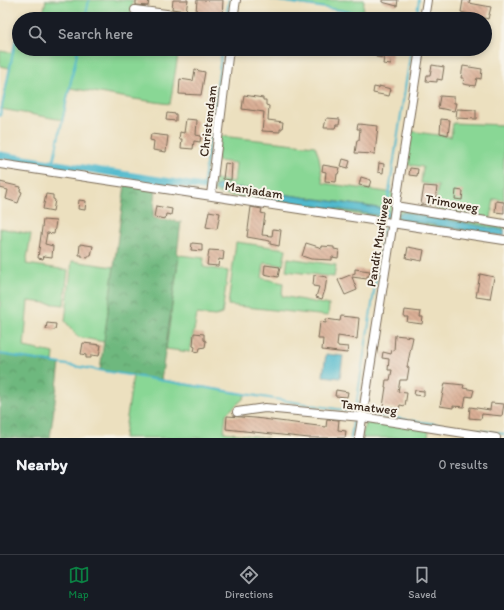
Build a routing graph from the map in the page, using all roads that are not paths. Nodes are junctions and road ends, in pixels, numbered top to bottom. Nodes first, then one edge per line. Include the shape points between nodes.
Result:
1 (236, 0) edge
2 (428, 0) edge
3 (135, 10) dead end
4 (151, 12) edge
5 (234, 12) edge
6 (425, 12) edge
7 (228, 56) edge
8 (419, 56) edge
9 (0, 164) edge
10 (211, 195) junction
11 (395, 207) junction
12 (393, 222) junction
13 (504, 224) edge
14 (504, 240) edge
15 (238, 412) dead end
16 (362, 417) junction
17 (359, 438) edge
18 (496, 438) edge

1 - 5 street
2 - 6 street
3 - 4 street
7 - 10 street, Christendam
8 - 11 street, Pandit Murliweg
9 - 10 street, Manjadam
10 - 12 street, Manjadam
11 - 12 street, Pandit Murliweg
11 - 13 street, Trimoweg
12 - 14 street, Manjadam
12 - 16 street, Pandit Murliweg
15 - 16 street, Tamatweg via 265,408
16 - 17 street, Pandit Murliweg
16 - 18 street, Tamatweg

